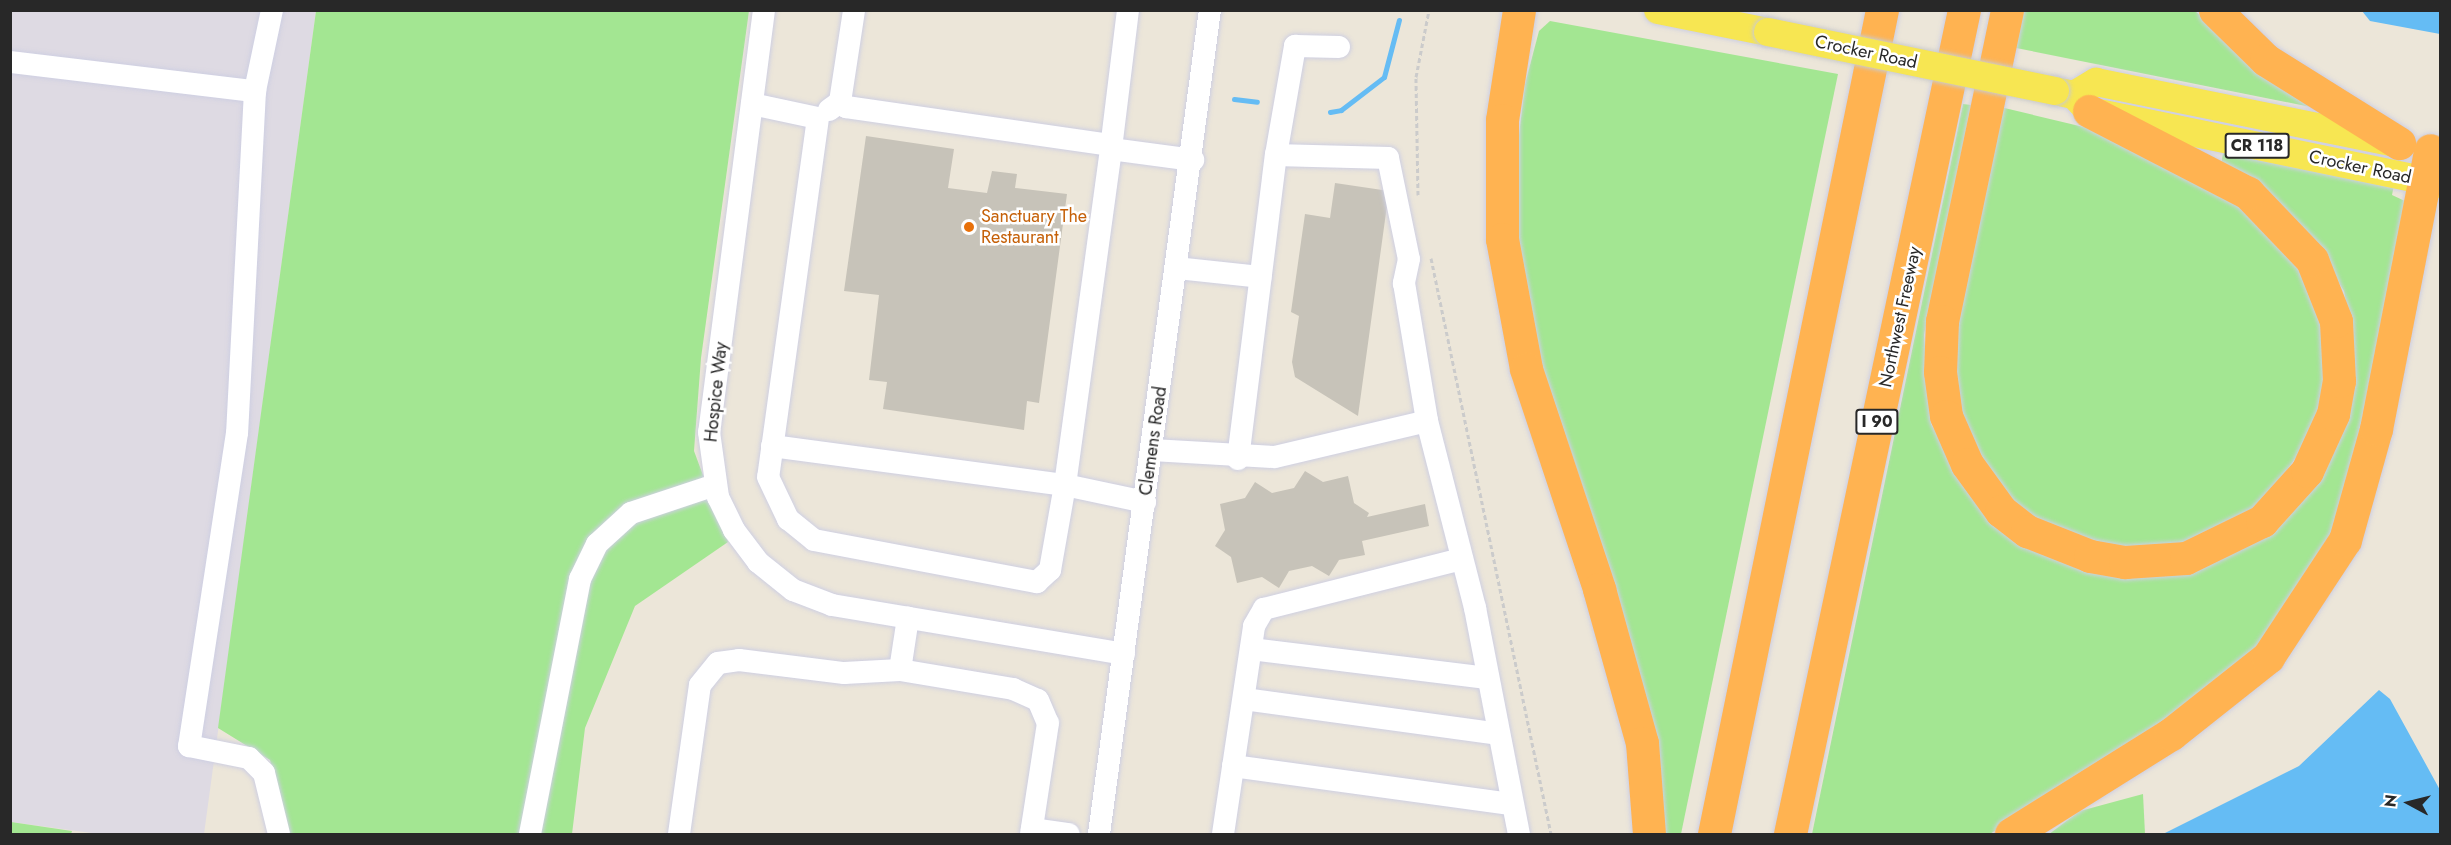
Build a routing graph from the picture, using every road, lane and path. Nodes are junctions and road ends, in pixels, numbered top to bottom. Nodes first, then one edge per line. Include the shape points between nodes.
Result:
1 (272, 10) edge
2 (764, 10) edge
3 (854, 10) edge
4 (1128, 10) edge
5 (1210, 10) edge
6 (1221, 10) edge
7 (1429, 10) edge
8 (1519, 10) edge
9 (1658, 10) edge
10 (1882, 10) edge
11 (1964, 10) edge
12 (2007, 10) edge
13 (2215, 10) edge
14 (1340, 46) dead end
15 (1209, 47) junction
16 (10, 62) edge
17 (255, 91) junction
18 (2073, 99) junction
19 (840, 102) junction
20 (752, 104) junction
21 (818, 118) junction
22 (1111, 147) junction
23 (1276, 155) junction
24 (1193, 160) junction
25 (2427, 162) edge
26 (1419, 200) dead end
27 (1428, 246) dead end
28 (1177, 268) junction
29 (1261, 277) junction
30 (1426, 422) junction
31 (772, 446) junction
32 (1152, 450) junction
33 (1238, 459) junction
34 (715, 485) junction
35 (1065, 485) junction
36 (1144, 502) junction
37 (1462, 559) junction
38 (909, 618) junction
39 (1251, 649) junction
40 (1124, 654) junction
41 (900, 670) junction
42 (1487, 678) junction
43 (1244, 699) junction
44 (1497, 734) junction
45 (1233, 766) junction
46 (1512, 804) junction
47 (1032, 832) edge
48 (279, 834) edge
49 (530, 834) edge
50 (679, 834) edge
51 (1069, 834) edge
52 (1099, 834) edge
53 (1223, 834) edge
54 (1519, 834) edge
55 (1551, 834) edge
56 (1649, 834) edge
57 (1714, 834) edge
58 (1790, 834) edge
59 (2011, 834) edge

1 - 17 street
2 - 20 street, Hospice Way
3 - 19 street
4 - 22 street
5 - 15 street, Clemens Road
6 - 15 street, Clemens Road
7 - 26 path via 1416,78
8 - 56 highway via 1502,120 1502,239 1526,369 1599,589 1642,743
9 - 18 main road, Crocker Road / CR 118, bridge
10 - 57 highway
11 - 58 highway, Northwest Freeway / I 90
12 - 18 highway via 1942,321 1940,372 1946,416 1967,464 2001,511 2027,531 2090,556 2126,562 2186,558 2262,521 2307,471 2335,403 2336,321 2312,260 2248,193
13 - 25 highway via 2266,60
14 - 23 street via 1295,46
15 - 24 street, Clemens Road
16 - 17 street
17 - 48 street via 237,433 189,746 249,758 264,772
18 - 25 main road, Crocker Road / CR 118
18 - 25 main road, Crocker Road / CR 118 via 2096,82
19 - 21 street
19 - 22 street via 846,107
20 - 21 street
20 - 34 street, Hospice Way via 709,432
21 - 31 street
22 - 24 street
22 - 35 street
23 - 29 street
23 - 30 street via 1388,158 1409,259 1404,283
24 - 28 street, Clemens Road
25 - 59 highway via 2376,429 2345,540 2268,657 2171,734
27 - 55 path
28 - 29 street
28 - 32 street, Clemens Road
29 - 33 street
30 - 33 street via 1275,458
30 - 37 street
31 - 35 street
31 - 35 street via 772,493 789,519 814,540 1037,582 1050,570
32 - 33 street
32 - 36 street, Clemens Road
34 - 38 street, Hospice Way via 734,530 758,562 794,590 832,605
34 - 49 street via 631,513 597,544 580,579
35 - 36 street
36 - 40 street, Clemens Road
37 - 39 street via 1264,609
37 - 42 street
38 - 40 street, Hospice Way
38 - 41 street
39 - 42 street
39 - 43 street
40 - 52 street, Clemens Road
41 - 47 street via 1013,688 1038,700 1048,723
41 - 50 street via 844,673 739,660 718,663 699,685
42 - 44 street
43 - 44 street
43 - 45 street
44 - 46 street
45 - 46 street
45 - 53 street
46 - 54 street
47 - 51 street

